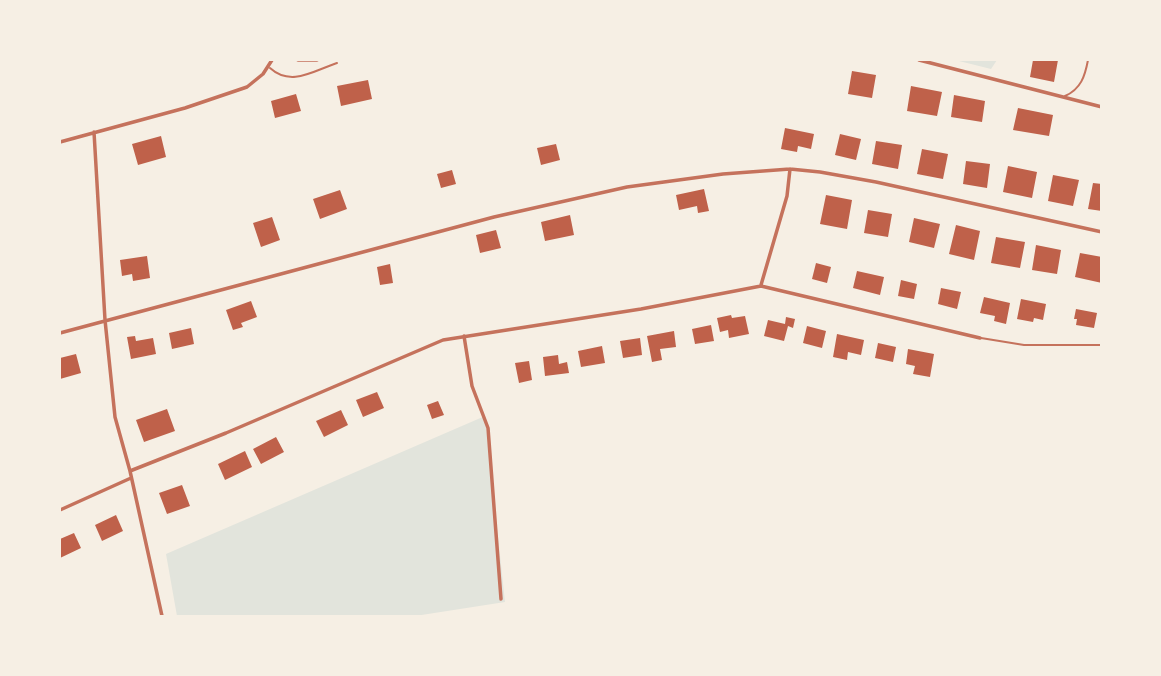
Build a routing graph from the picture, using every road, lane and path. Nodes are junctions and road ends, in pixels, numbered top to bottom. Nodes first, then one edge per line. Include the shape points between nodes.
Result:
1 (272, 60) edge
2 (298, 60) edge
3 (317, 60) edge
4 (919, 60) edge
5 (1088, 60) edge
6 (337, 63) dead end
7 (269, 67) junction
8 (1064, 97) junction
9 (1101, 107) edge
10 (94, 132) junction
11 (60, 142) edge
12 (790, 169) junction
13 (1101, 232) edge
14 (761, 286) junction
15 (105, 320) junction
16 (60, 333) edge
17 (464, 336) junction
18 (980, 338) joint
19 (1101, 345) edge
20 (130, 471) junction
21 (131, 478) junction
22 (60, 510) edge
23 (502, 599) dead end
24 (162, 617) edge

1 - 7 street
2 - 3 street
4 - 8 street
5 - 8 lane via 1080,85
6 - 7 lane via 286,78
7 - 10 street via 247,87
8 - 9 street
10 - 11 street
10 - 15 street
12 - 13 street via 876,182
12 - 14 street via 787,196
12 - 15 street via 626,187 494,217
14 - 17 street
14 - 18 street
15 - 16 street
15 - 20 street via 115,417
17 - 20 street via 432,344
17 - 23 street via 471,386 488,428
18 - 19 lane via 1024,345
20 - 21 street
21 - 22 street
21 - 24 street

